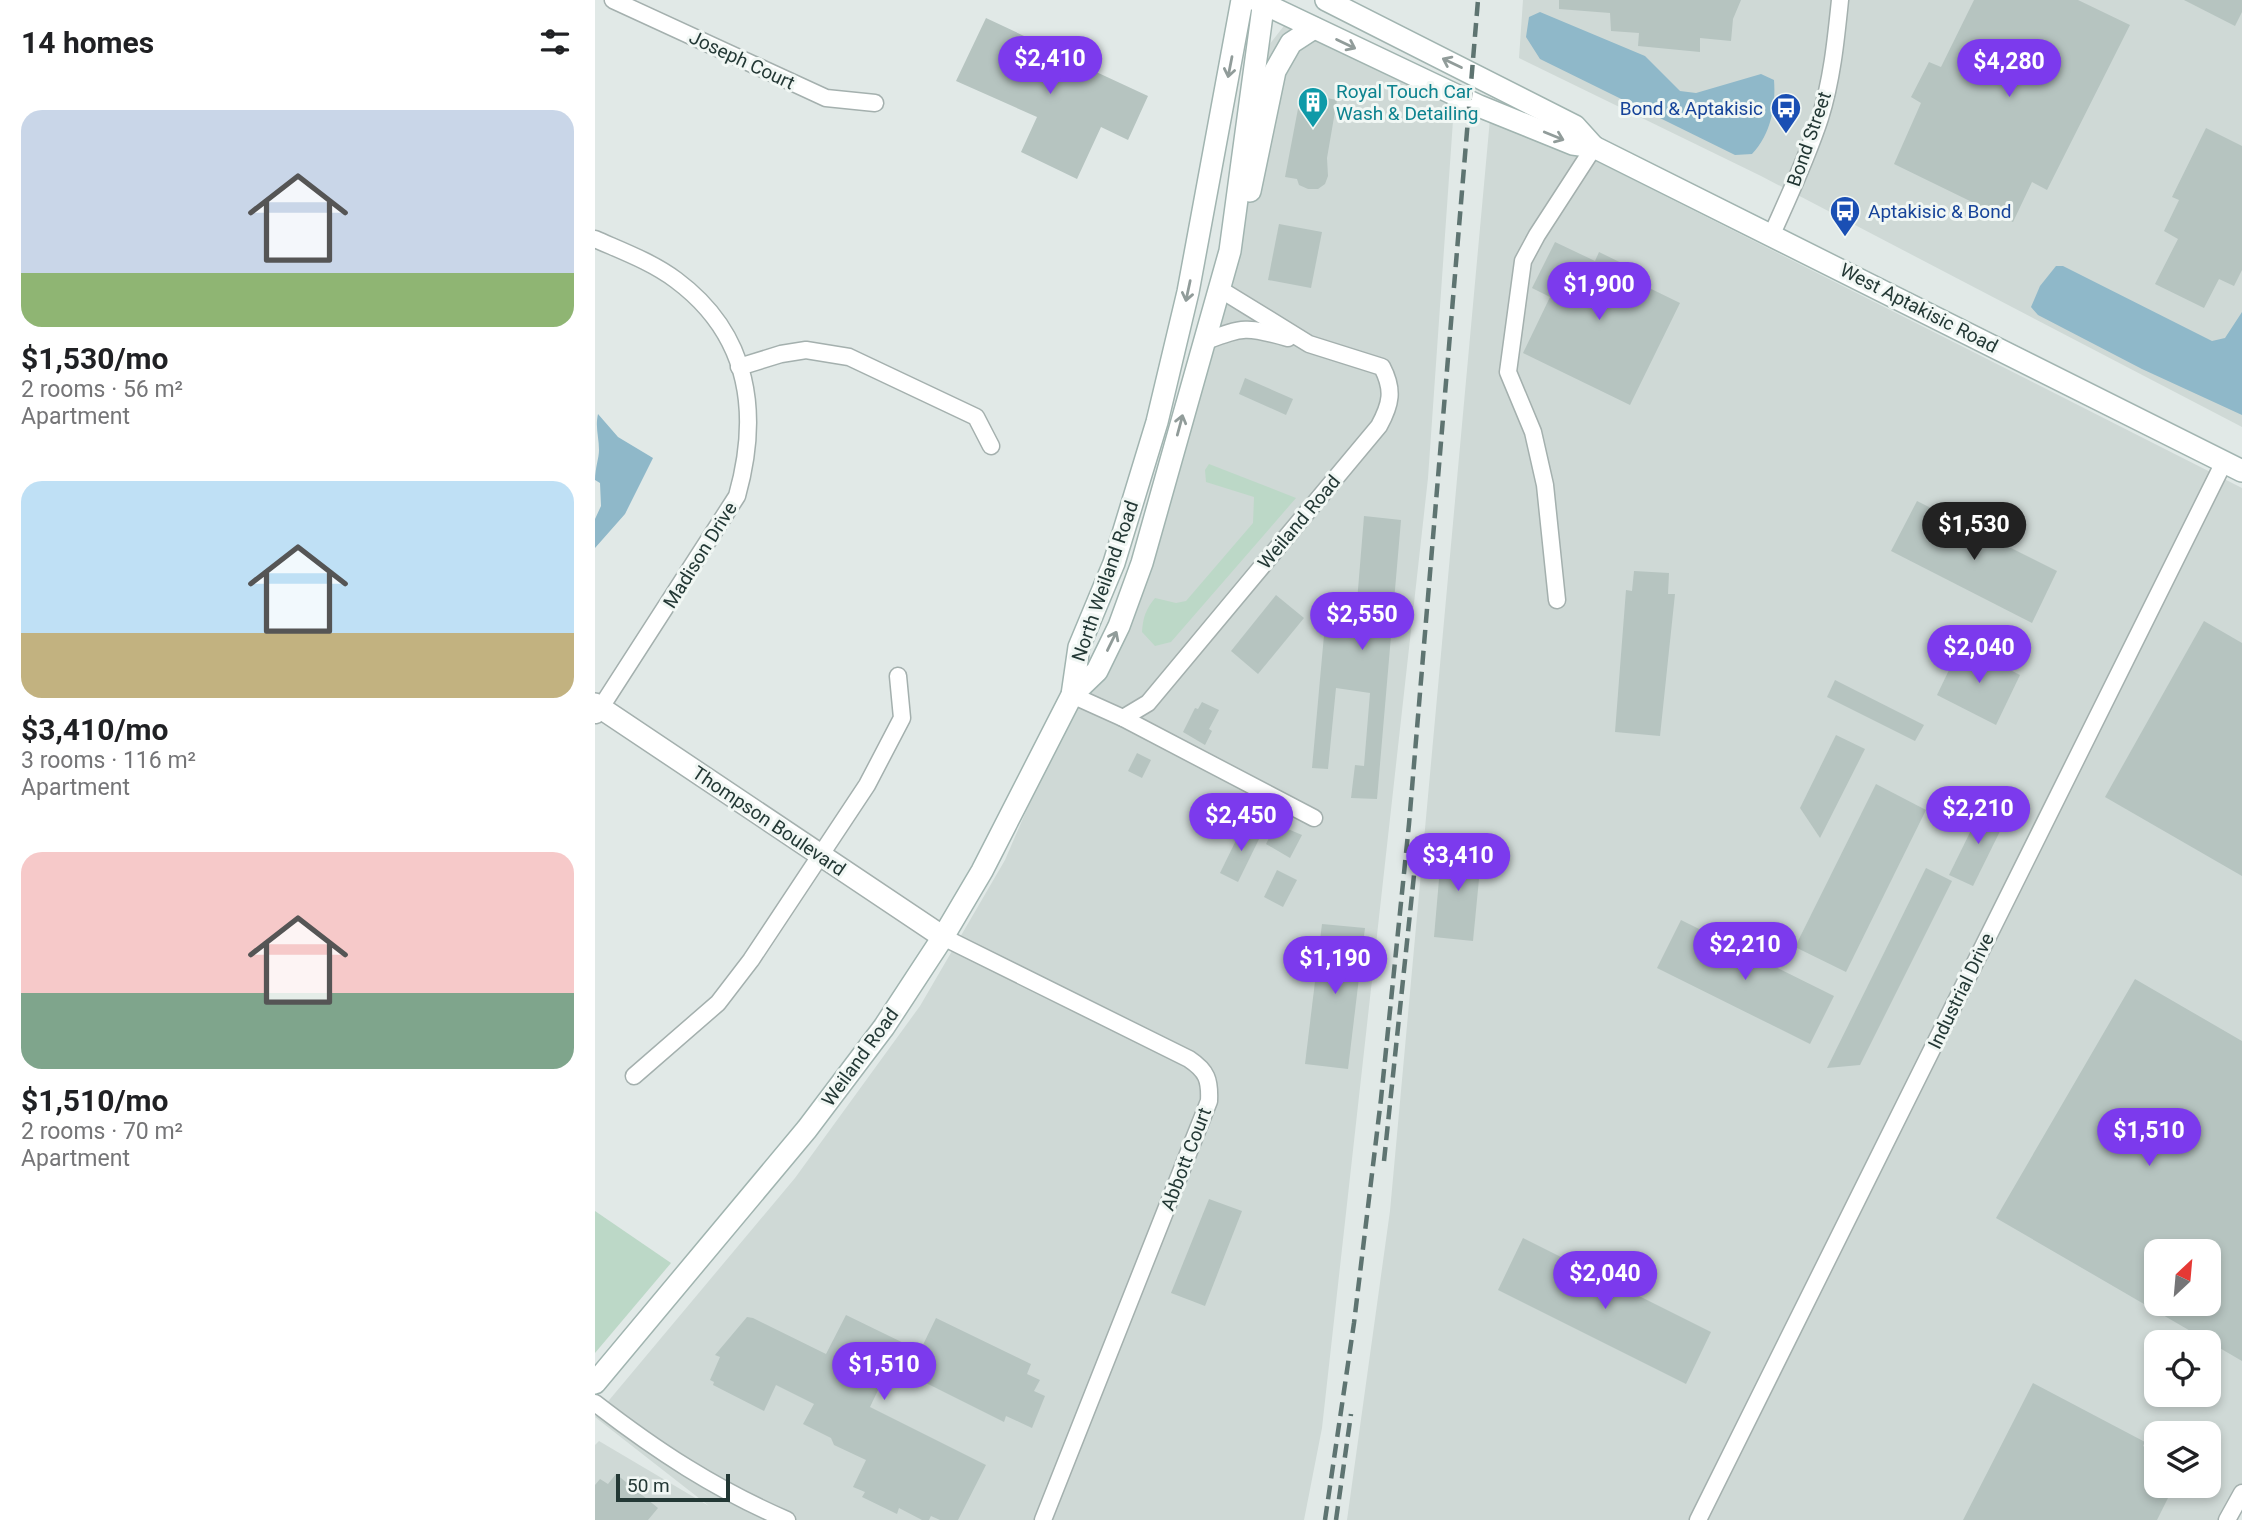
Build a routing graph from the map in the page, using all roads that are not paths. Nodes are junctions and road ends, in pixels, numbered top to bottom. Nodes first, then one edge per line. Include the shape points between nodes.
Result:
1 (613, 0) edge
2 (1326, 0) edge
3 (1840, 0) edge
4 (1256, 1) edge
5 (1314, 28) junction
6 (875, 103) dead end
7 (1594, 147) junction
8 (1772, 234) junction
9 (595, 239) edge
10 (1218, 288) junction
11 (1203, 342) junction
12 (1309, 344) junction
13 (739, 367) junction
14 (991, 446) dead end
15 (2233, 466) edge
16 (1557, 600) dead end
17 (898, 676) dead end
18 (1072, 695) junction
19 (597, 710) edge
20 (1123, 718) junction
21 (1314, 818) dead end
22 (821, 855) junction
23 (943, 937) junction
24 (634, 1076) dead end
25 (595, 1383) edge
26 (595, 1404) edge
27 (2242, 1493) edge
28 (787, 1520) edge
29 (1043, 1520) edge
30 (1698, 1520) edge
31 (2227, 1520) edge

1 - 6 street, Joseph Court via 826,98
7 -> 2 main road, West Aptakisic Road via 1575,126
3 - 8 street, Bond Street via 1820,116
4 - 5 main road, West Aptakisic Road
4 - 10 main road, North Weiland Road via 1230,251
4 -> 18 main road, North Weiland Road via 1160,409 1114,563 1079,647
5 -> 7 main road, West Aptakisic Road via 1479,106 1573,144
5 - 10 main road via 1291,43 1275,71 1236,260
7 - 8 main road, West Aptakisic Road
7 - 16 street via 1523,261 1508,372 1533,432 1545,485
8 - 15 main road, West Aptakisic Road
9 - 13 street, Madison Drive via 677,280 723,329
10 - 11 main road, North Weiland Road
10 - 12 street, Weiland Road
11 - 12 street, Weiland Road via 1240,328 1253,328
18 -> 11 main road, North Weiland Road via 1097,671 1128,601
12 - 20 street, Weiland Road via 1382,367 1392,392 1389,408 1379,426 1148,703
13 - 14 street via 806,350 849,357 976,417
13 - 19 street, Madison Drive via 750,414 746,465 737,496
15 - 30 street, Industrial Drive
17 - 22 street via 902,718 867,785
18 - 20 street
18 - 23 main road, Weiland Road via 1000,838
19 - 22 main road, Thompson Boulevard
20 - 21 street
22 - 23 main road, Thompson Boulevard
22 - 24 street via 718,1003
23 - 25 main road, Weiland Road via 884,1027 807,1129
23 - 29 street, Abbott Court via 1189,1059 1203,1068 1210,1080 1209,1101
26 - 28 street via 685,1469
27 - 31 street

